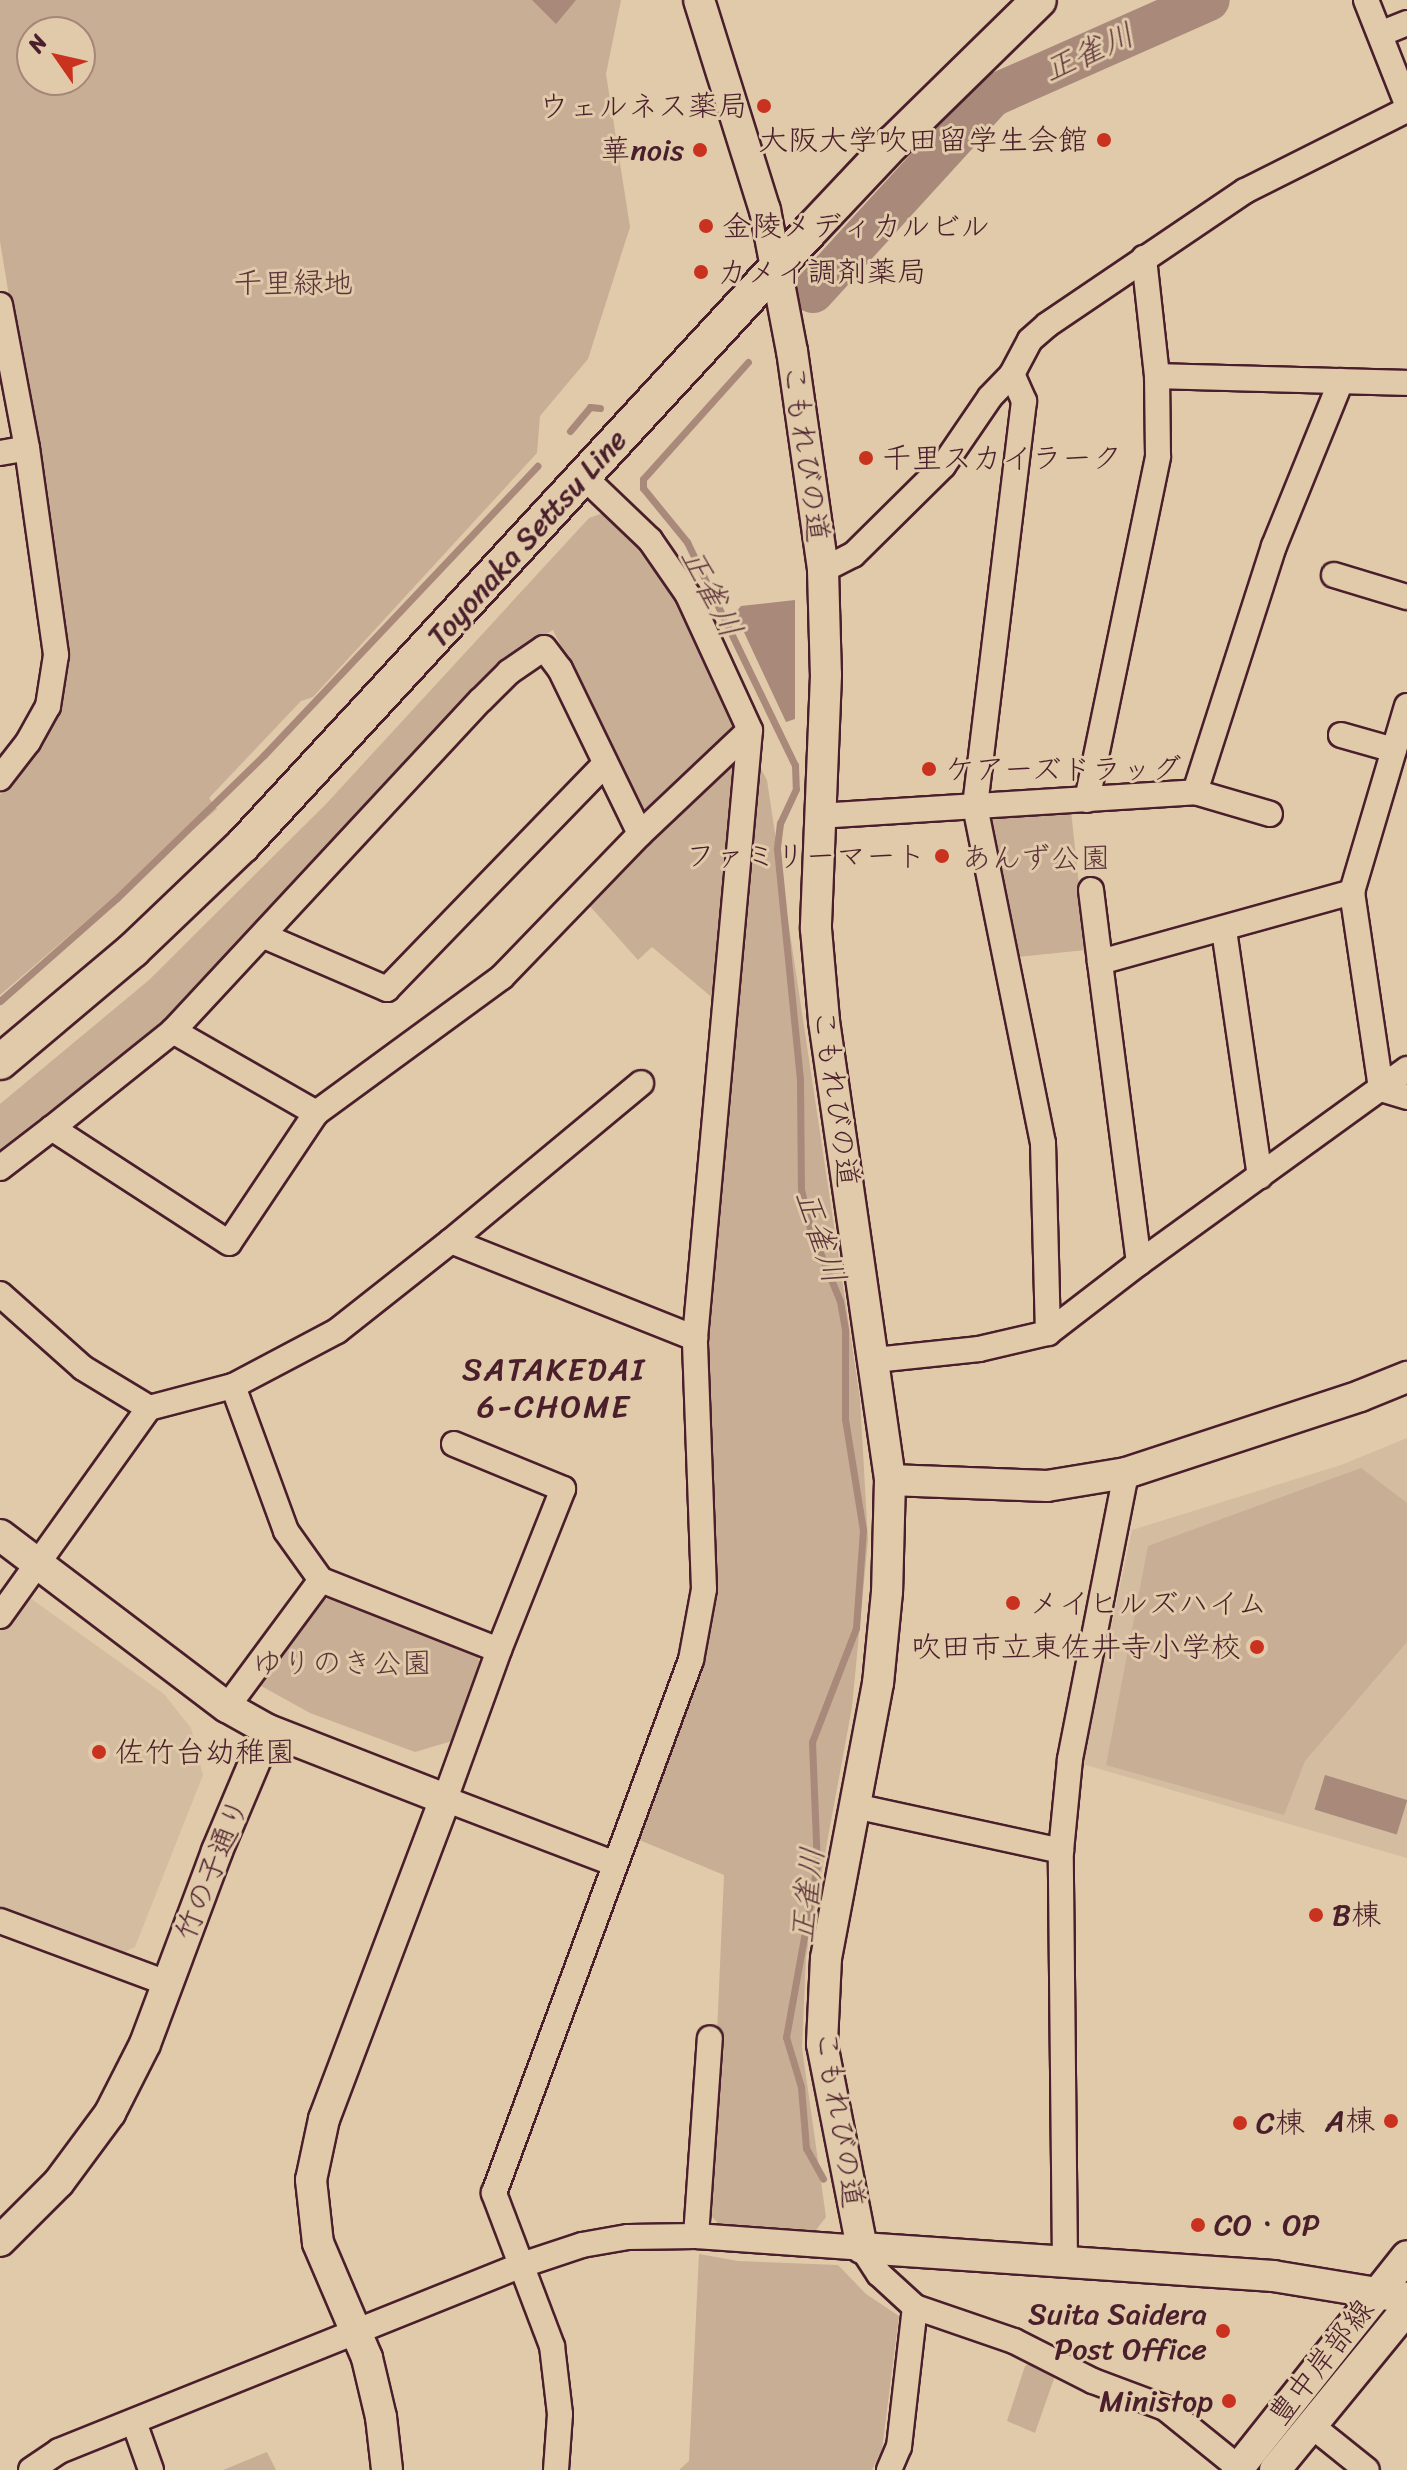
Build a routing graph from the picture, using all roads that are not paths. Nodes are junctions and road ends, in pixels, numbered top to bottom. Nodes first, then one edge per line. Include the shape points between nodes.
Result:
1 (699, 0) edge
2 (1039, 0) edge
3 (1366, 0) edge
4 (1407, 23) edge
5 (1380, 34) junction
6 (1407, 107) edge
7 (1144, 258) junction
8 (774, 271) junction
9 (0, 305) edge
10 (1012, 374) junction
11 (1157, 376) junction
12 (1341, 381) junction
13 (1407, 383) edge
14 (27, 448) junction
15 (0, 453) edge
16 (583, 476) junction
17 (823, 570) junction
18 (1334, 575) dead end
19 (1407, 597) edge
20 (1407, 706) edge
21 (750, 730) junction
22 (1341, 735) dead end
23 (1394, 750) junction
24 (604, 765) junction
25 (0, 778) edge
26 (1195, 792) junction
27 (1087, 800) junction
28 (975, 806) junction
29 (1270, 814) dead end
30 (818, 816) junction
31 (640, 834) junction
32 (1091, 890) dead end
33 (1352, 892) junction
34 (1224, 930) junction
35 (264, 936) junction
36 (1100, 962) junction
37 (173, 1031) junction
38 (0, 1062) edge
39 (1407, 1069) edge
40 (641, 1083) dead end
41 (1381, 1089) junction
42 (1407, 1097) edge
43 (316, 1113) junction
44 (52, 1128) junction
45 (0, 1168) edge
46 (1260, 1176) junction
47 (451, 1241) junction
48 (1139, 1263) junction
49 (0, 1294) edge
50 (1048, 1333) junction
51 (695, 1338) junction
52 (875, 1360) junction
53 (1407, 1377) edge
54 (233, 1386) junction
55 (149, 1408) junction
56 (454, 1444) dead end
57 (1126, 1473) junction
58 (890, 1480) junction
59 (0, 1535) edge
60 (39, 1562) junction
61 (321, 1580) junction
62 (0, 1616) edge
63 (499, 1650) junction
64 (227, 1707) junction
65 (268, 1730) junction
66 (445, 1799) junction
67 (855, 1806) junction
68 (1061, 1851) junction
69 (613, 1863) junction
70 (0, 1921) edge
71 (167, 1983) junction
72 (710, 2038) dead end
73 (696, 2236) junction
74 (0, 2241) edge
75 (862, 2248) junction
76 (1407, 2256) edge
77 (1065, 2262) junction
78 (522, 2265) junction
79 (1378, 2291) junction
80 (1407, 2298) edge
81 (915, 2307) junction
82 (1407, 2309) edge
83 (354, 2333) junction
84 (134, 2422) junction
85 (1312, 2426) junction
86 (1238, 2469) edge
87 (31, 2470) edge
88 (151, 2470) edge
89 (387, 2470) edge
90 (556, 2470) edge
91 (889, 2470) edge
92 (1275, 2470) edge
93 (1367, 2470) edge

1 - 8 street, こもれびの道 via 765,210
2 - 8 main road, Toyonaka Settsu Line via 893,143
3 - 5 street
4 - 5 street
5 - 6 street
6 - 7 street via 1245,191
7 - 10 street via 1047,325 1030,340
7 - 11 street
8 - 16 main road, Toyonaka Settsu Line
8 - 17 street, こもれびの道 via 792,351
9 - 14 street
10 - 17 street via 943,466 853,555
10 - 28 street via 1024,401
11 - 12 street
11 - 27 street via 1158,456
12 - 13 street
12 - 26 street via 1274,546
14 - 15 street
14 - 25 street via 56,655 48,706
16 - 21 street via 650,540 688,595
16 - 38 main road, Toyonaka Settsu Line via 243,845 133,950
17 - 30 street, こもれびの道 via 826,675
18 - 19 street
20 - 23 street
21 - 31 street
21 - 51 street
22 - 23 street
23 - 33 street
24 - 31 street
24 - 35 street via 387,989
24 - 35 street via 560,669 544,648 481,700
26 - 27 street
26 - 29 street
27 - 28 street
28 - 30 street
28 - 50 street via 1043,1143
30 - 52 street, こもれびの道 via 816,929 824,1021
31 - 43 street via 502,977
32 - 36 street
33 - 34 street
33 - 41 street
34 - 36 street
34 - 46 street
35 - 37 street
36 - 48 street
37 - 43 street
37 - 44 street
39 - 41 street
40 - 47 street
41 - 42 street
41 - 46 street
43 - 44 street via 229,1243
44 - 45 street
46 - 48 street
47 - 51 street
47 - 54 street via 337,1331
48 - 50 street
49 - 55 street via 83,1368
50 - 52 street via 979,1349
51 - 69 street via 704,1589 691,1660
52 - 58 street, こもれびの道
53 - 57 street
54 - 55 street
54 - 61 street via 286,1531
55 - 60 street
56 - 63 street via 563,1489
57 - 58 street via 1047,1486
57 - 68 street via 1070,1759
58 - 67 street, こもれびの道 via 878,1683
59 - 60 street
60 - 62 street
60 - 64 street
61 - 63 street
61 - 64 street
63 - 66 street
64 - 65 street
65 - 66 street
65 - 71 street, 竹の子通り
66 - 69 street
66 - 83 street via 324,2119 311,2180 318,2243
67 - 68 street
67 - 75 street, こもれびの道 via 826,1958 822,2044
68 - 77 street
69 - 78 street via 494,2193
70 - 71 street
71 - 74 street, 竹の子通り via 145,2044 110,2113 59,2182
72 - 73 street
73 - 75 street
73 - 78 street via 628,2237 582,2245
75 - 77 street
75 - 81 street via 879,2274
76 - 79 street, 豊中岸部線
77 - 79 street via 1273,2276
78 - 83 street
78 - 90 street via 552,2346 560,2414
79 - 80 street
79 - 86 street, 豊中岸部線
81 - 86 street via 1014,2341 1093,2381 1165,2408
81 - 91 street via 899,2447
82 - 85 street, 豊中岸部線
83 - 84 street
83 - 89 street via 367,2358
84 - 87 street via 59,2451
84 - 88 street
85 - 92 street, 豊中岸部線
85 - 93 street

